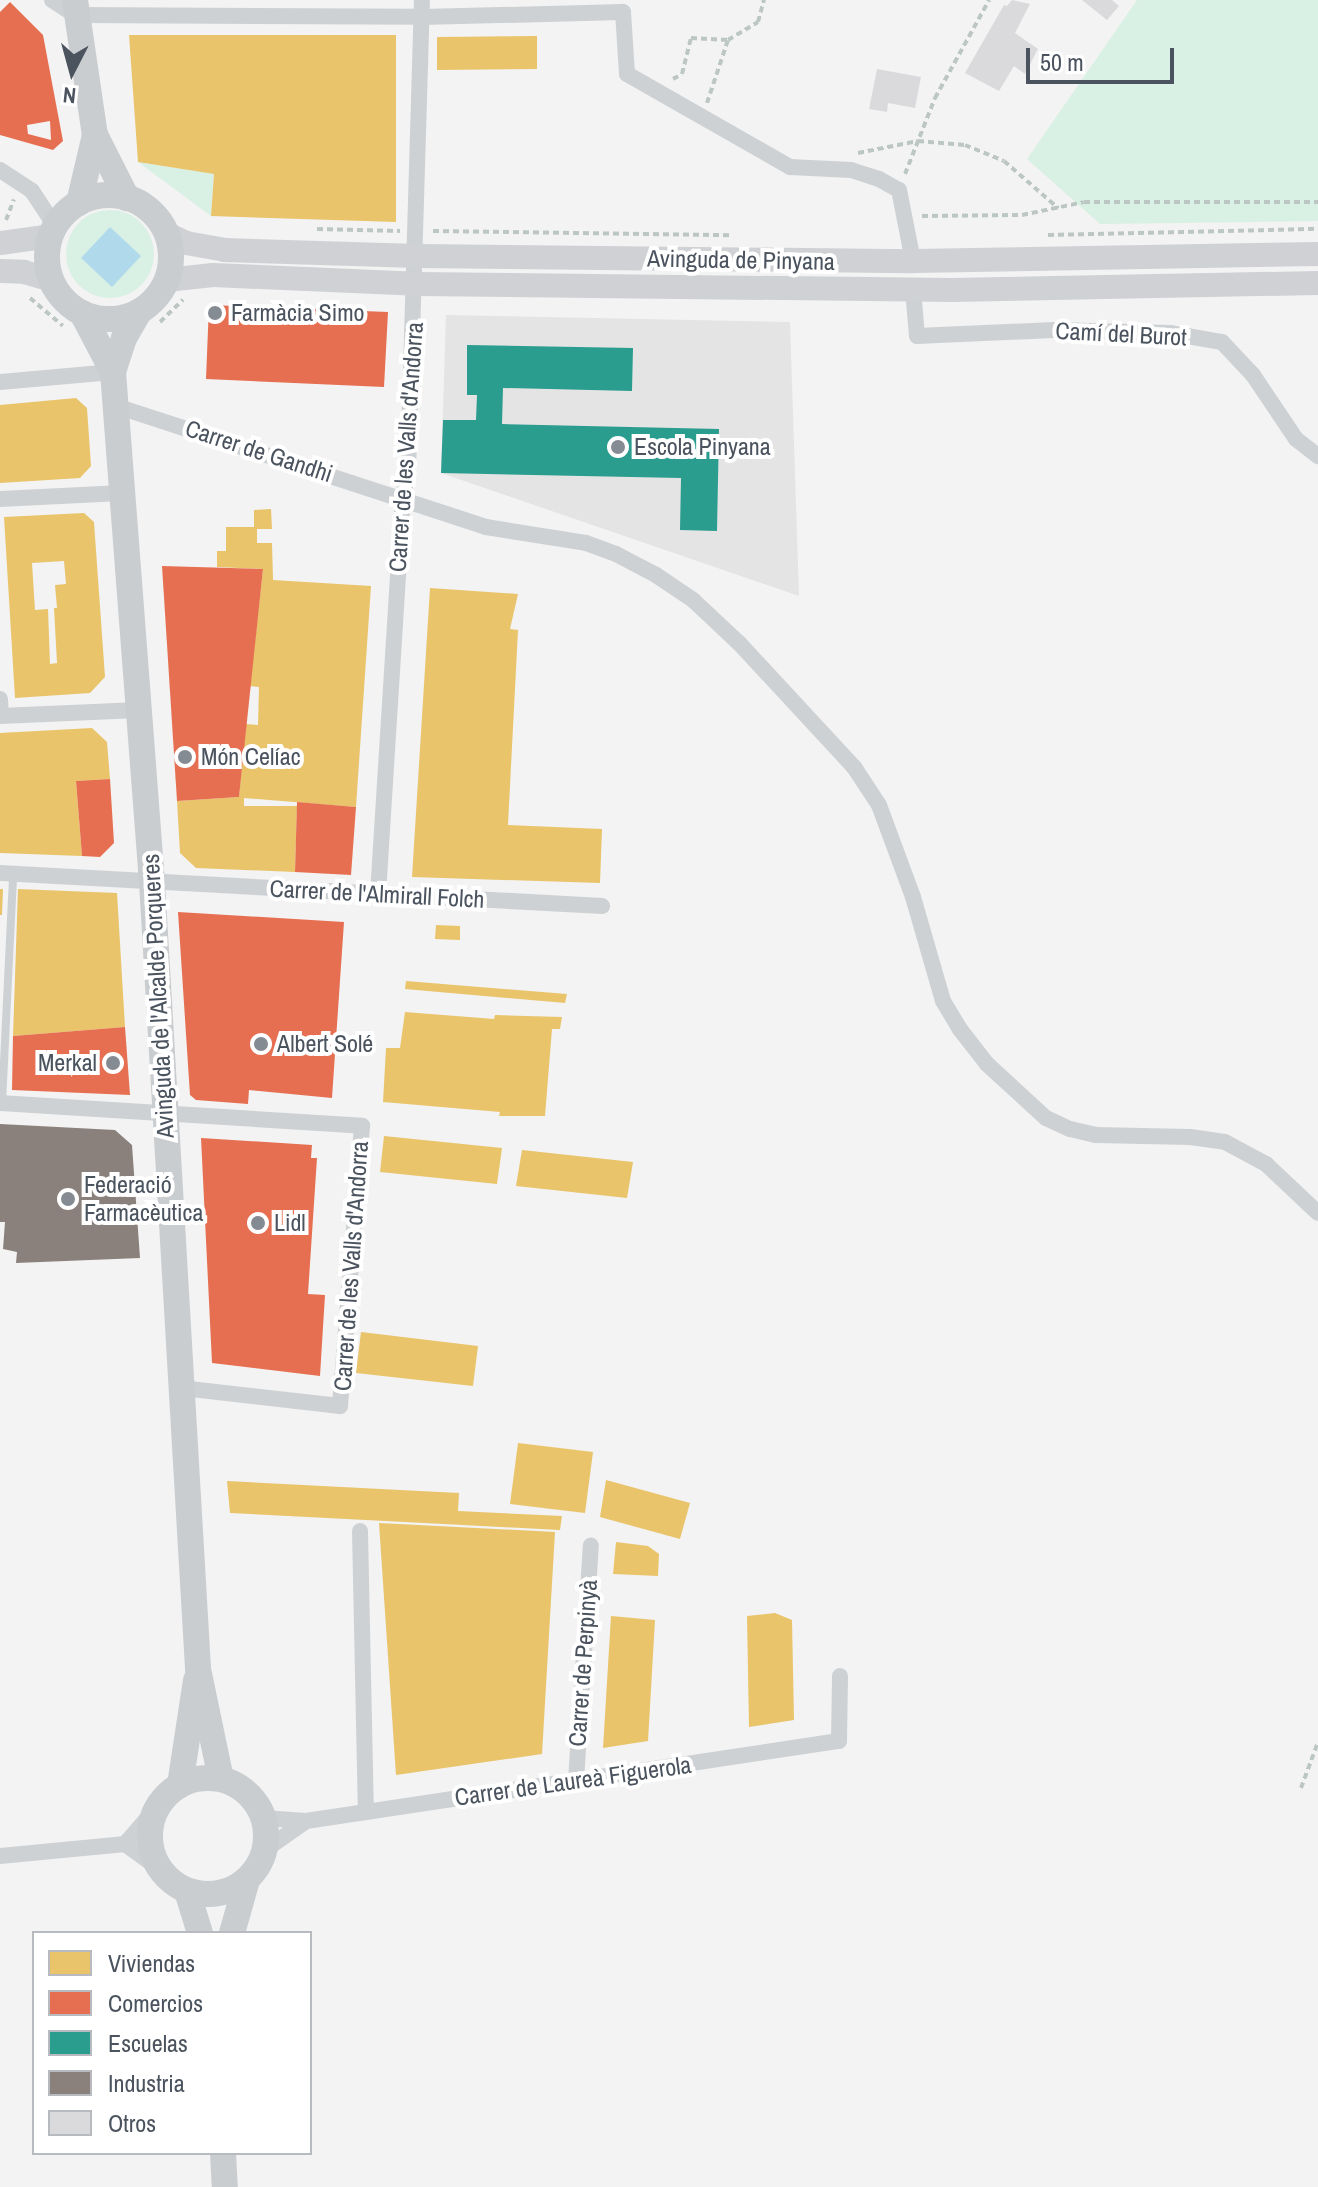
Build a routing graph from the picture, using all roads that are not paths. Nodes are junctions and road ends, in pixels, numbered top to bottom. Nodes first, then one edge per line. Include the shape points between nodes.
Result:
1 (52, 0) edge
2 (626, 6) edge
3 (75, 7) edge
4 (247, 8) edge
5 (422, 8) edge
6 (95, 135) junction
7 (0, 170) edge
8 (127, 198) junction
9 (79, 203) junction
10 (53, 231) junction
11 (2, 234) edge
12 (167, 234) junction
13 (1318, 254) edge
14 (417, 256) junction
15 (913, 261) junction
16 (0, 271) edge
17 (52, 280) junction
18 (1318, 283) edge
19 (416, 284) junction
20 (177, 288) junction
21 (913, 290) junction
22 (149, 317) junction
23 (73, 320) junction
24 (113, 372) junction
25 (0, 382) edge
26 (116, 406) junction
27 (1318, 456) edge
28 (122, 493) junction
29 (403, 498) junction
30 (0, 499) edge
31 (0, 699) edge
32 (139, 710) junction
33 (0, 716) edge
34 (6, 874) edge
35 (152, 882) junction
36 (378, 894) junction
37 (602, 906) dead end
38 (1, 1103) edge
39 (164, 1113) junction
40 (1318, 1213) edge
41 (183, 1388) junction
42 (360, 1531) dead end
43 (591, 1545) dead end
44 (198, 1669) junction
45 (840, 1676) dead end
46 (221, 1779) junction
47 (576, 1781) junction
48 (180, 1785) junction
49 (157, 1807) junction
50 (366, 1812) junction
51 (264, 1818) junction
52 (306, 1821) junction
53 (125, 1844) junction
54 (265, 1850) junction
55 (0, 1856) edge
56 (158, 1868) junction
57 (247, 1880) junction
58 (187, 1891) junction
59 (199, 1931) edge
60 (233, 1931) edge
61 (223, 2155) edge
62 (225, 2187) edge

1 - 3 street
2 - 5 street
2 - 15 street via 627,74 790,167 838,169 899,190
3 - 4 street
3 - 6 main road
4 - 5 street
5 - 14 street, Carrer de les Valls d'Andorra
6 - 8 main road
6 - 9 main road
7 - 10 street via 32,191
8 - 9 main road via 103,196
8 - 12 main road via 148,209
9 - 10 main road
10 - 11 street
10 - 17 main road via 47,258
12 - 14 street, Avinguda de Pinyana via 224,250
12 - 20 main road
13 - 15 street, Avinguda de Pinyana
14 - 15 street, Avinguda de Pinyana
14 - 19 street, Carrer de les Valls d'Andorra
16 - 17 street
17 - 23 main road
18 - 21 street, Avinguda de Pinyana
19 - 20 street, Avinguda de Pinyana via 213,275
19 - 21 street, Avinguda de Pinyana
19 - 29 street, Carrer de les Valls d'Andorra
20 - 22 main road via 161,293
21 - 27 street, Camí del Burot via 917,336 1054,330 1170,333 1222,342 1253,375 1296,439
22 - 23 main road
22 - 24 main road, Avinguda de l'Alcalde Porqueres via 124,338
23 - 24 main road, Avinguda de l'Alcalde Porqueres
24 - 25 street
24 - 26 main road, Avinguda de l'Alcalde Porqueres
26 - 28 main road, Avinguda de l'Alcalde Porqueres
26 - 29 street, Carrer de Gandhi
28 - 30 street
28 - 32 main road, Avinguda de l'Alcalde Porqueres
29 - 36 street, Carrer de les Valls d'Andorra
29 - 40 street, Carrer de Gandhi via 486,527 606,550 693,600 854,767 879,805 943,1001 987,1064 1046,1118 1070,1129 1225,1142 1266,1164
31 - 33 street
32 - 33 street
32 - 35 main road, Avinguda de l'Alcalde Porqueres
34 - 35 street, Carrer de l'Almirall Folch
34 - 38 lane
35 - 36 street, Carrer de l'Almirall Folch
35 - 39 main road, Avinguda de l'Alcalde Porqueres
36 - 37 street, Carrer de l'Almirall Folch
38 - 39 street
39 - 41 main road, Avinguda de l'Alcalde Porqueres
39 - 41 street, Carrer de les Valls d'Andorra via 362,1126 340,1406
41 - 44 main road, Avinguda de l'Alcalde Porqueres
42 - 50 street
43 - 47 street, Carrer de Perpinyà
44 - 46 main road
44 - 48 main road
45 - 47 street, Carrer de Laureà Figuerola via 839,1741
46 - 48 main road
46 - 51 main road via 240,1787
47 - 50 street, Carrer de Laureà Figuerola
48 - 49 main road
49 - 53 street
49 - 56 main road via 149,1838
50 - 52 street, Carrer de Laureà Figuerola
51 - 52 street, Carrer de Laureà Figuerola
51 - 54 main road
52 - 54 street, Carrer de Laureà Figuerola
53 - 55 street
53 - 56 street
54 - 57 main road
56 - 58 main road
57 - 58 main road via 219,1894
57 - 60 main road
58 - 59 main road
61 - 62 main road

